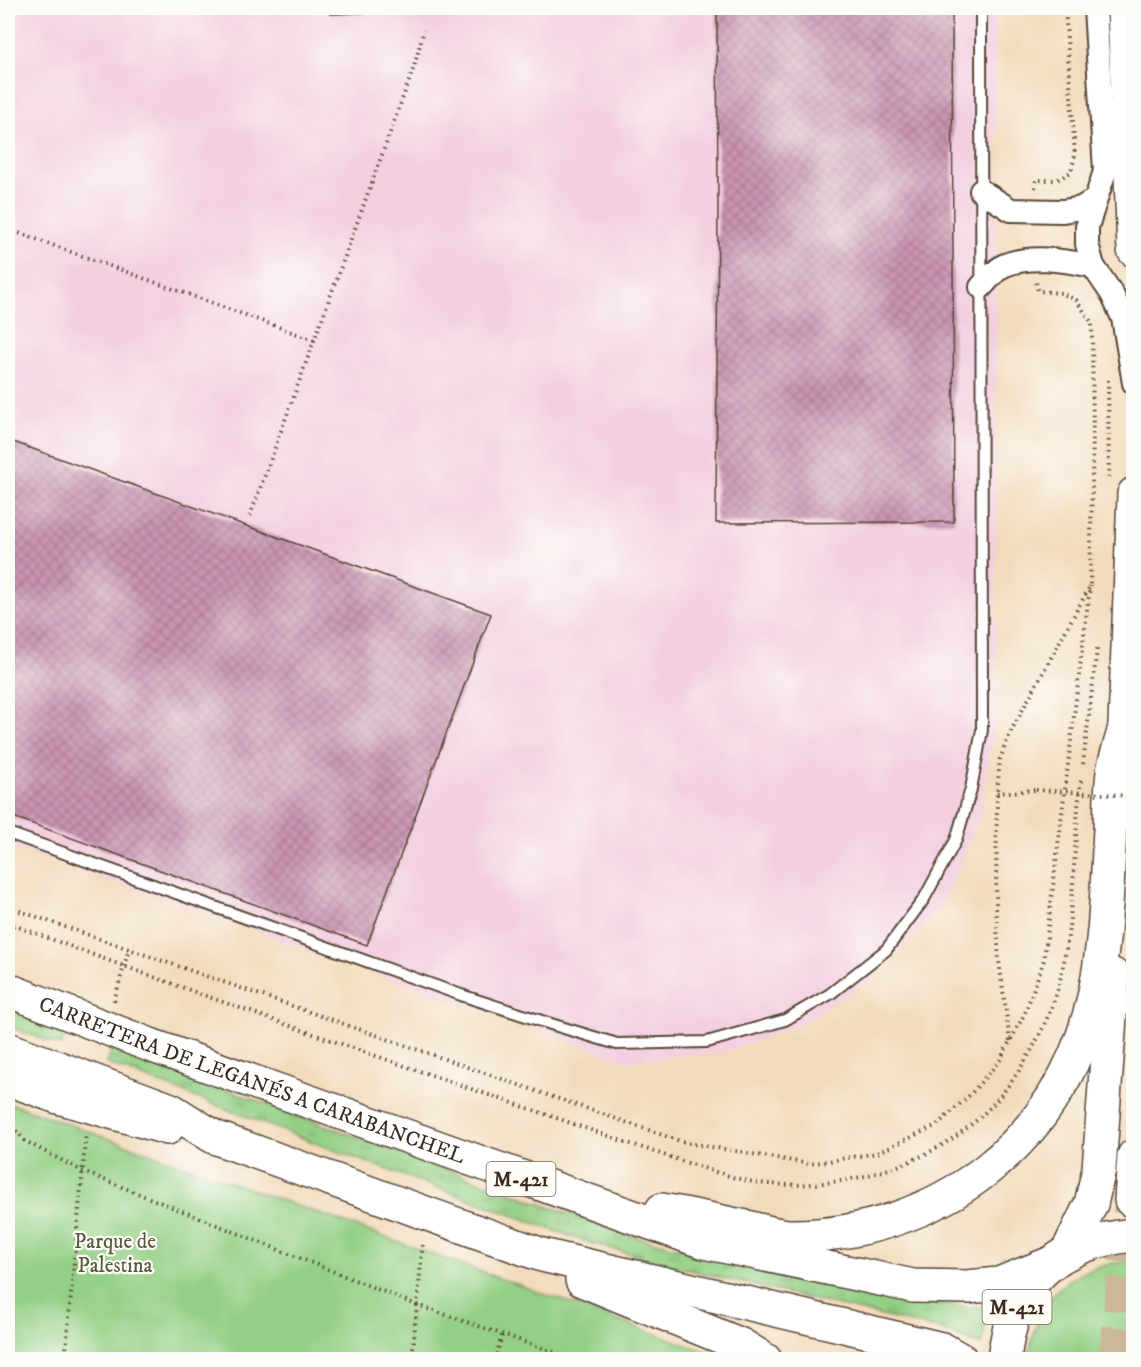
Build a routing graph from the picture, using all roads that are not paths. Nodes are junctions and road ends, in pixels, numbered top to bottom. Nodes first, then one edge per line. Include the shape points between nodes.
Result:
1 (981, 8) edge
2 (1095, 8) edge
3 (1124, 8) edge
4 (981, 191) junction
5 (1093, 201) junction
6 (1134, 250) edge
7 (1093, 266) junction
8 (981, 287) junction
9 (1134, 383) edge
10 (1121, 488) edge
11 (1125, 727) junction
12 (8, 833) edge
13 (8, 990) edge
14 (8, 1048) edge
15 (11, 1084) edge
16 (214, 1137) junction
17 (1134, 1156) edge
18 (572, 1197) junction
19 (1131, 1200) dead end
20 (1134, 1235) edge
21 (542, 1255) junction
22 (1059, 1258) junction
23 (765, 1359) edge
24 (961, 1359) edge
25 (1004, 1359) edge

1 - 4 lane
2 - 5 street via 1105,151 1101,188
3 - 6 main road
4 - 5 street via 1003,208 1063,211
4 - 8 lane
5 - 7 street via 1087,227
7 - 8 street via 1036,259 1004,265
7 - 9 street via 1123,318
8 - 12 lane via 982,730 971,789 956,840 924,899 886,950 830,994 785,1020 707,1042 618,1044 461,995
10 - 11 main road
11 - 18 main road via 1114,768 1104,926 1094,998 1059,1090 1039,1119 984,1174 937,1203 902,1218 858,1231 789,1236 690,1215
11 - 22 main road via 1113,985 1099,1169 1091,1204
13 - 18 main road, CARRETERA DE LEGANÉS A CARABANCHEL / M-421
14 - 16 main road via 171,1110
15 - 16 main road via 166,1128
16 - 21 main road
17 - 19 main road
18 - 22 main road, CARRETERA DE LEGANÉS A CARABANCHEL / M-421 via 705,1242 913,1286 999,1284
20 - 22 main road, M-421 via 1102,1238
21 - 23 main road via 580,1279 741,1345
21 - 24 main road via 942,1349
22 - 25 main road, M-421 via 1030,1285 1015,1310

